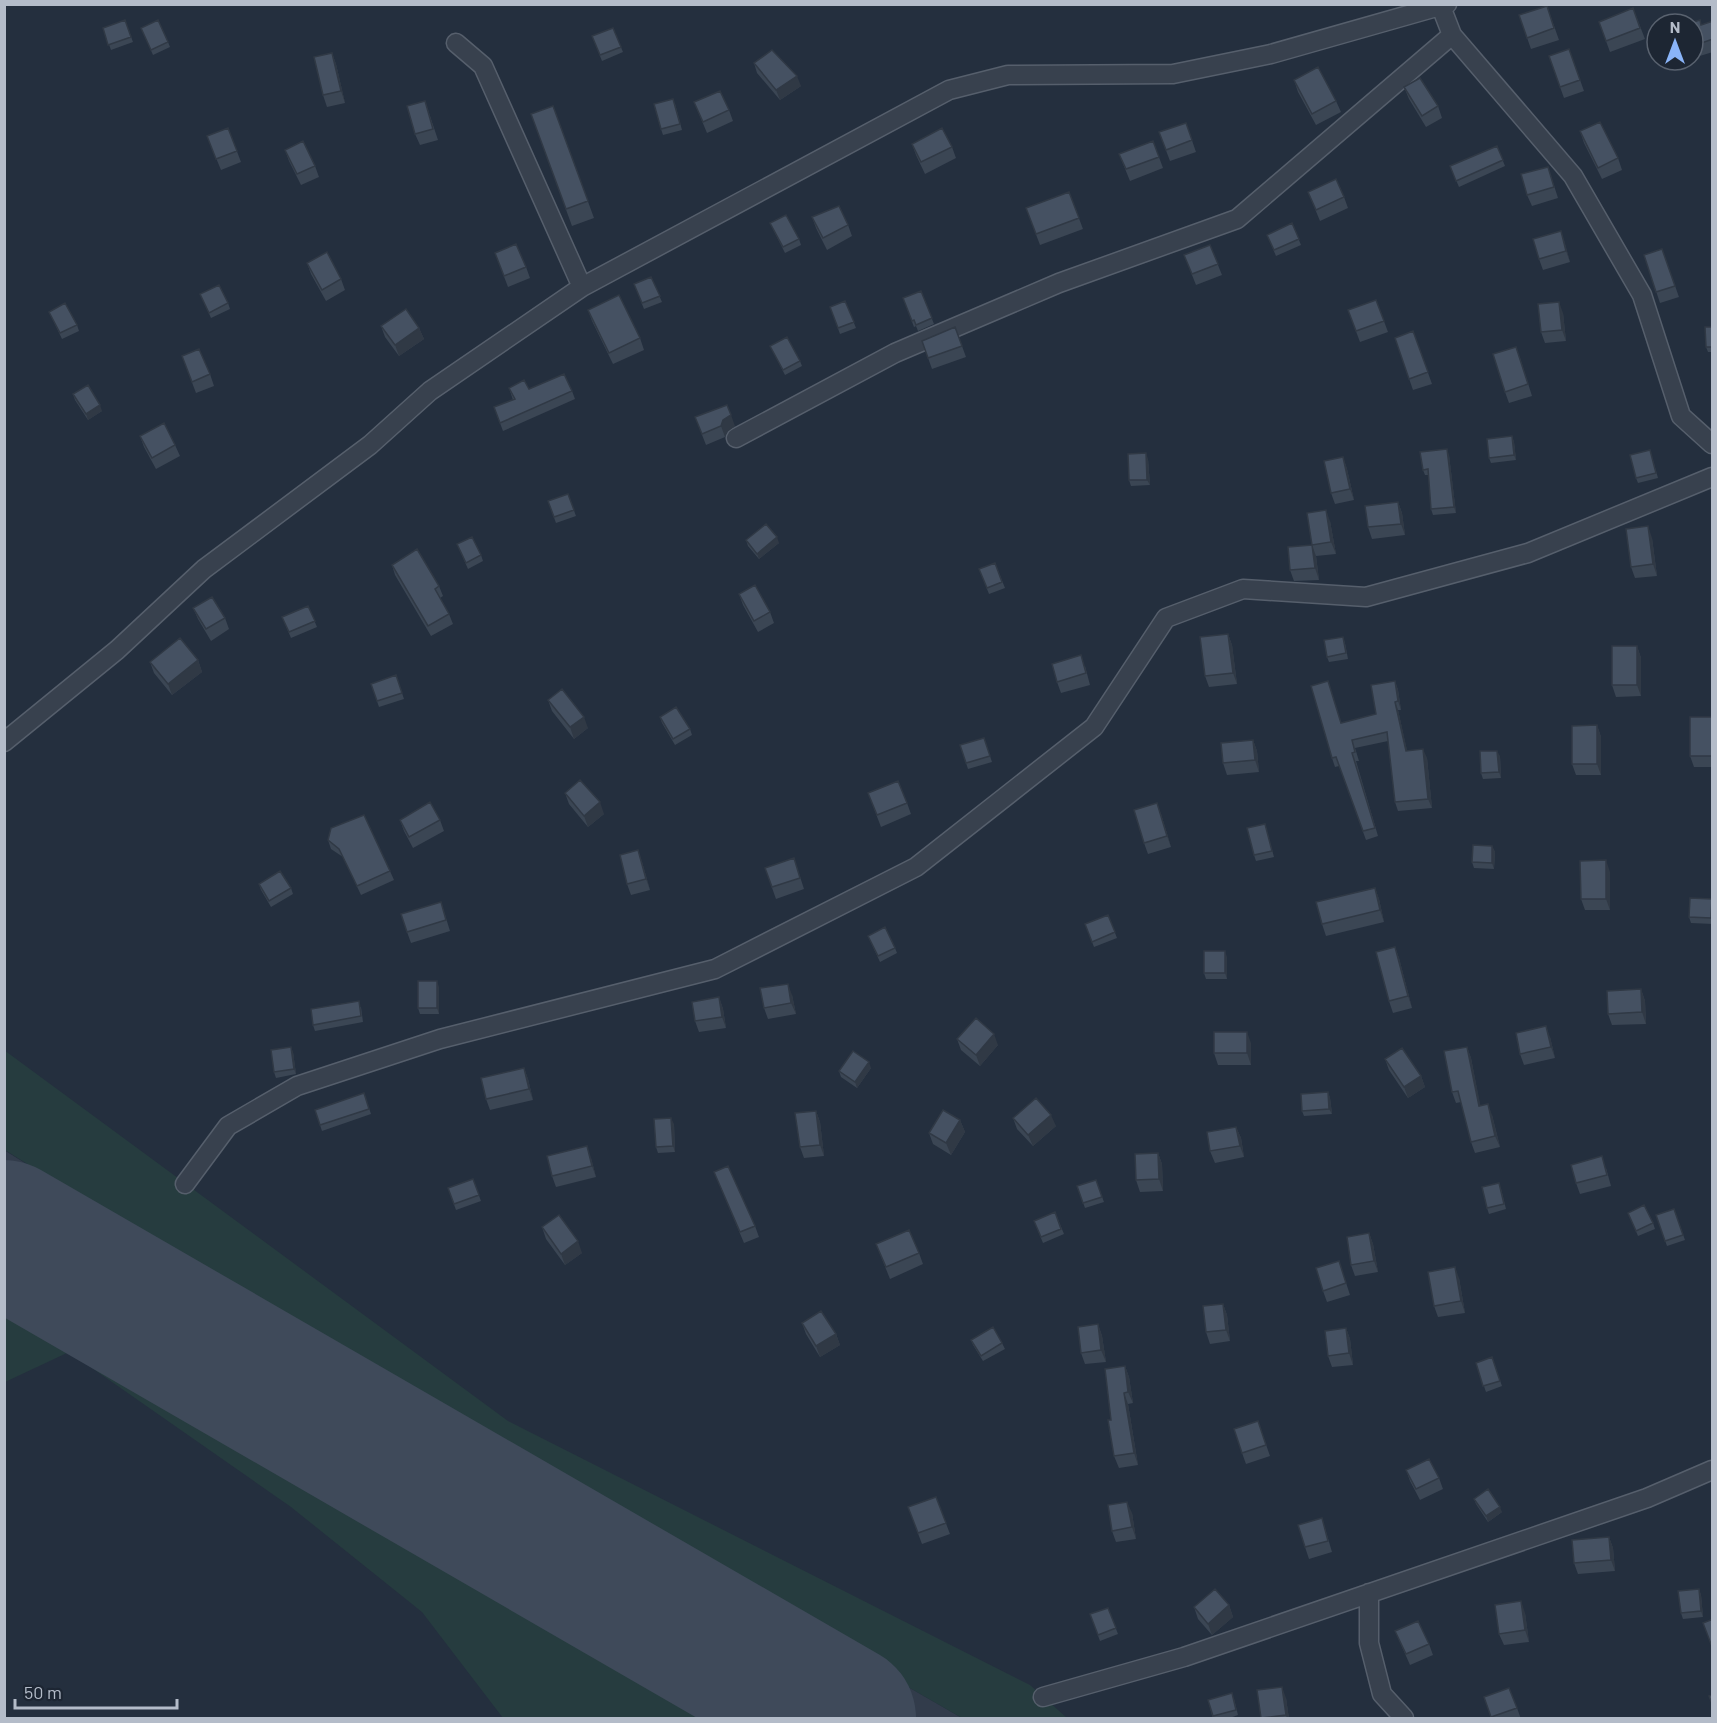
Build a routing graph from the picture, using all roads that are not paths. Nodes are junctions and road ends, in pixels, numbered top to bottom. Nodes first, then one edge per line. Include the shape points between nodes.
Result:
1 (1443, 5) edge
2 (1452, 35) junction
3 (456, 43) dead end
4 (582, 287) junction
5 (736, 438) dead end
6 (1713, 444) edge
7 (1713, 477) edge
8 (4, 741) edge
9 (185, 1184) dead end
10 (1713, 1470) edge
11 (1369, 1593) junction
12 (1043, 1697) dead end
13 (1404, 1719) edge

1 - 2 street
1 - 4 street via 1271,54 1173,74 1008,75 950,90
2 - 5 street via 1237,219 1059,283 895,353
2 - 6 street via 1573,176 1642,295 1681,416
3 - 4 street via 483,66
4 - 8 street via 430,391 370,445 204,568 117,650
7 - 9 street via 1528,553 1366,597 1243,589 1166,618 1094,727 916,867 715,969 440,1039 297,1086 228,1126
10 - 11 street via 1647,1498
11 - 12 street via 1184,1657
11 - 13 street via 1369,1643 1382,1694

